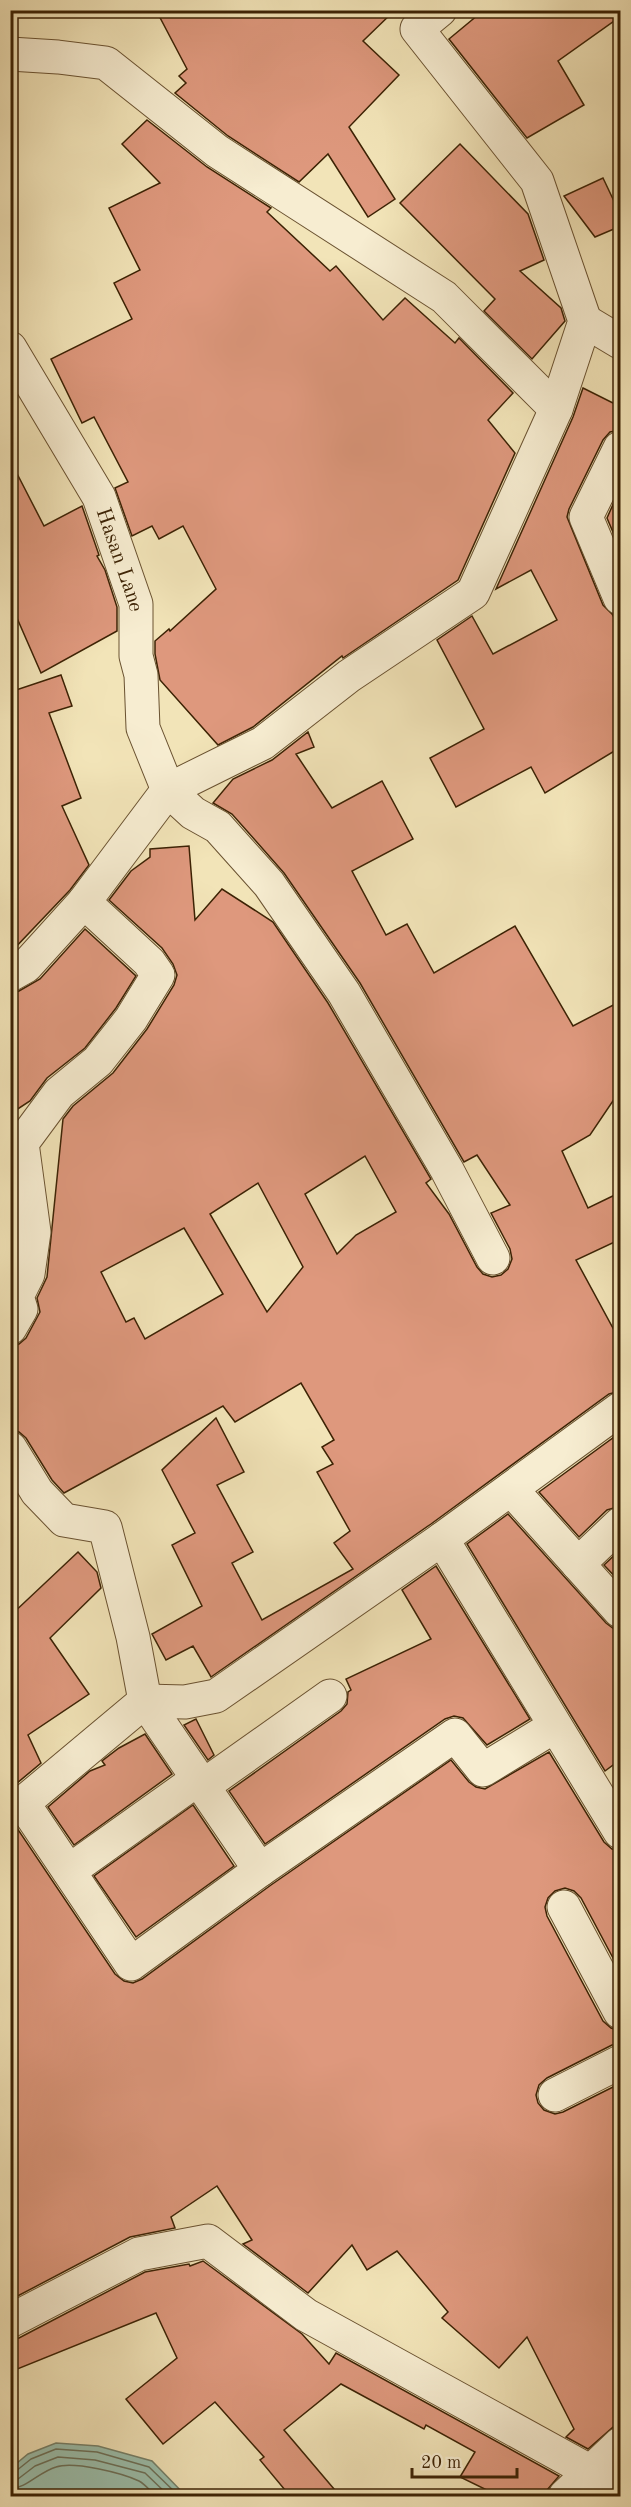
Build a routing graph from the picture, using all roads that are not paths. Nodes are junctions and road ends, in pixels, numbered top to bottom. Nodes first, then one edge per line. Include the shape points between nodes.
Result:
1 (440, 10) edge
2 (10, 54) edge
3 (585, 321) junction
4 (621, 342) edge
5 (10, 348) edge
6 (556, 409) junction
7 (621, 448) edge
8 (621, 598) edge
9 (168, 790) junction
10 (84, 902) junction
11 (10, 975) edge
12 (16, 1142) edge
13 (492, 1258) dead end
14 (10, 1328) edge
15 (621, 1409) edge
16 (10, 1448) edge
17 (511, 1489) junction
18 (621, 1524) edge
19 (442, 1539) junction
20 (578, 1564) junction
21 (621, 1611) edge
22 (330, 1696) dead end
23 (146, 1701) junction
24 (555, 1726) junction
25 (200, 1782) junction
26 (16, 1807) edge
27 (621, 1832) edge
28 (260, 1870) junction
29 (69, 1871) junction
30 (564, 1907) dead end
31 (621, 2012) edge
32 (621, 2062) edge
33 (555, 2095) dead end
34 (10, 2320) edge
35 (621, 2444) edge
36 (591, 2472) junction
37 (621, 2491) edge
38 (565, 2496) edge

1 - 3 street via 417,29 537,181
2 - 6 street via 106,63 218,151 444,297
3 - 4 street
3 - 6 street
5 - 9 street, Hasan Lane via 99,497 136,604 143,728
6 - 9 street via 473,593 349,676 263,743
7 - 8 street via 586,517
9 - 10 street
9 - 13 street via 193,813 218,827 269,884 344,993 447,1170
10 - 11 street via 26,966
10 - 12 street via 158,975 99,1060 59,1093
12 - 14 street via 34,1232 28,1275 17,1296 21,1309
15 - 17 street
16 - 23 street via 37,1492 64,1520 105,1527
17 - 19 street
17 - 20 street
18 - 20 street
19 - 23 street via 216,1696 185,1702
19 - 24 street
20 - 21 street
22 - 25 street
23 - 25 street
23 - 26 street
24 - 27 street
24 - 28 street via 483,1770 455,1735
25 - 28 street
25 - 29 street
26 - 29 street
28 - 29 street via 131,1964
30 - 31 street
32 - 33 street
34 - 36 street via 140,2254 208,2241 306,2315
35 - 36 street
36 - 37 street
36 - 38 street

